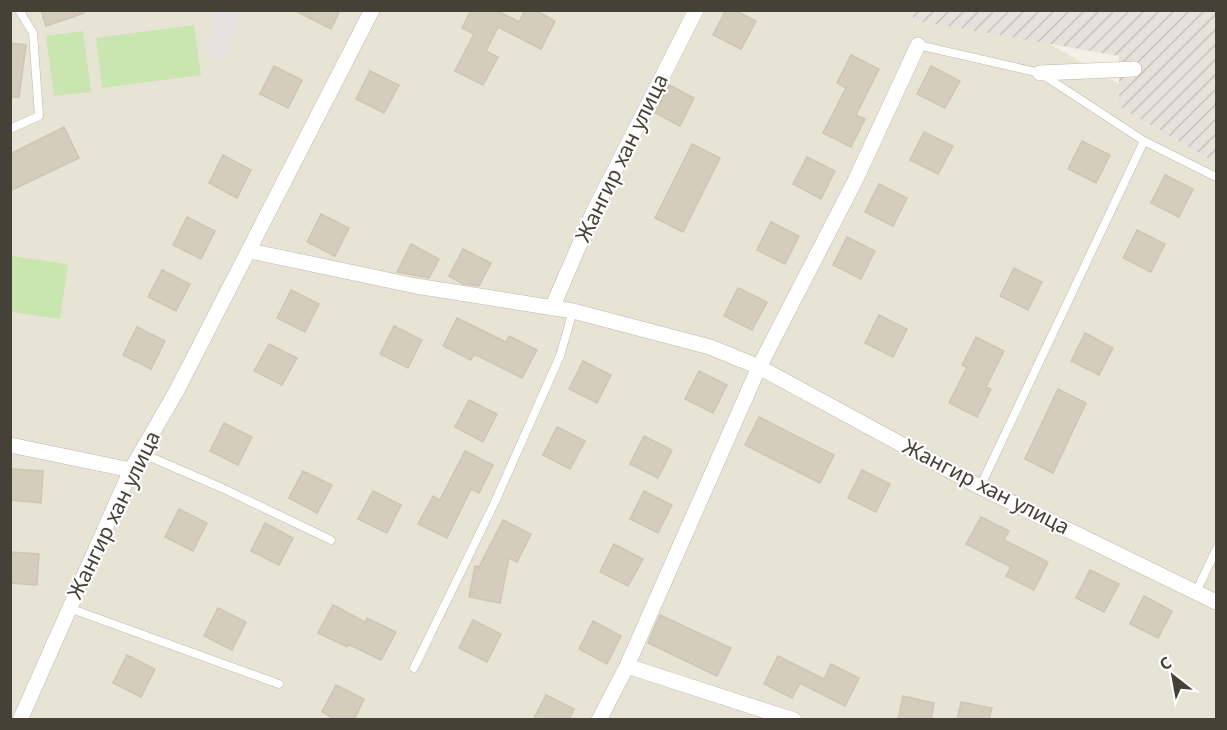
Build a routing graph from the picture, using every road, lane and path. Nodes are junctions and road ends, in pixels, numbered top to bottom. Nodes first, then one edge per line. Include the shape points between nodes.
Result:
1 (19, 10) edge
2 (372, 10) edge
3 (696, 10) edge
4 (918, 45) joint
5 (1134, 69) dead end
6 (1040, 73) junction
7 (10, 129) edge
8 (1144, 141) junction
9 (1216, 177) edge
10 (250, 250) junction
11 (552, 308) junction
12 (573, 311) junction
13 (759, 367) junction
14 (10, 444) edge
15 (141, 453) junction
16 (131, 470) junction
17 (980, 487) junction
18 (331, 540) dead end
19 (1216, 550) edge
20 (1196, 592) junction
21 (1216, 602) edge
22 (69, 608) junction
23 (627, 666) junction
24 (414, 668) dead end
25 (279, 684) dead end
26 (20, 720) edge
27 (598, 720) edge
28 (794, 720) edge

1 - 7 lane via 33,33 39,116
2 - 10 street, Жангир хан улица
3 - 11 street, Жангир хан улица via 594,211
4 - 6 lane
4 - 13 street via 855,181
5 - 6 street
6 - 8 lane
8 - 9 lane
8 - 17 lane
10 - 11 street, Жангир хан улица via 416,286
10 - 15 street, Жангир хан улица
11 - 12 street, Жангир хан улица
12 - 13 street, Жангир хан улица via 710,347
12 - 24 lane via 560,356
13 - 17 street, Жангир хан улица
13 - 23 street
14 - 16 street
15 - 16 street, Жангир хан улица
15 - 18 lane
16 - 22 street, Жангир хан улица
17 - 20 street, Жангир хан улица
19 - 20 lane
20 - 21 street, Жангир хан улица
22 - 25 lane
22 - 26 street, Жангир хан улица
23 - 27 street
23 - 28 street

